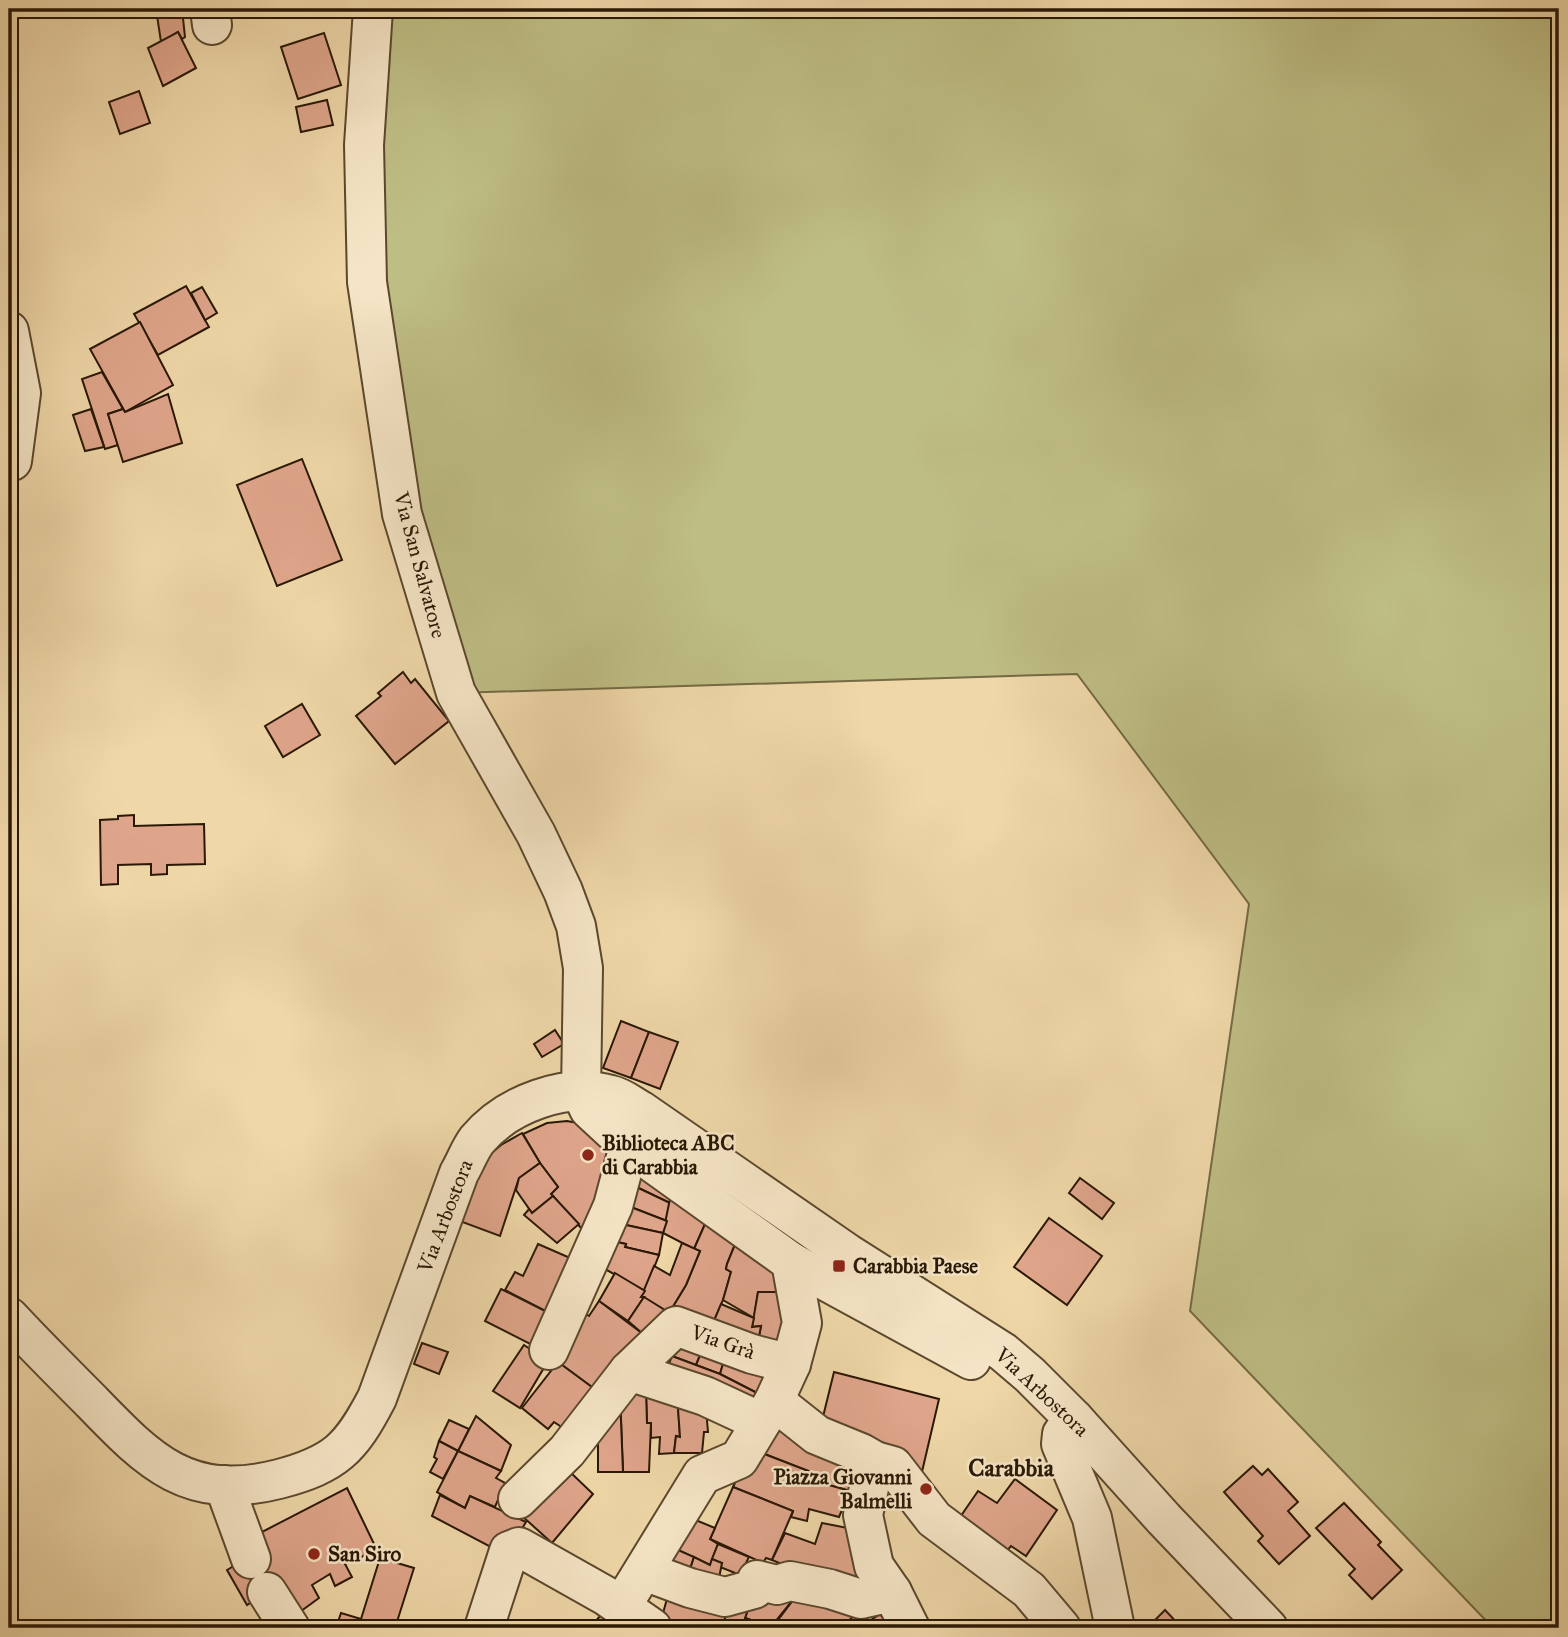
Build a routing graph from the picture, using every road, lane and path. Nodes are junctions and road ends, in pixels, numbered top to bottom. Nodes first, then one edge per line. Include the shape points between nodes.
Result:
1 (373, 9) edge
2 (9, 331) edge
3 (12, 460) dead end
4 (581, 1091) junction
5 (629, 1146) junction
6 (791, 1262) junction
7 (9, 1317) edge
8 (549, 1350) dead end
9 (791, 1364) junction
10 (629, 1371) junction
11 (1030, 1375) junction
12 (767, 1412) junction
13 (1074, 1419) junction
14 (874, 1461) junction
15 (224, 1485) junction
16 (518, 1499) dead end
17 (644, 1571) junction
18 (899, 1605) edge
19 (621, 1606) junction
20 (290, 1628) edge
21 (484, 1628) edge
22 (652, 1628) edge
23 (850, 1628) edge
24 (1061, 1628) edge
25 (1115, 1628) edge
26 (1268, 1628) edge

1 - 4 street, Via San Salvatore via 364,145 367,282 402,514 456,693 536,834 576,926 583,968
2 - 3 street via 21,393
4 - 5 street via 589,1109
4 - 11 street, Via Arbostora via 612,1095 640,1110 860,1262 1003,1352
4 - 15 street, Via Arbostora via 553,1094 528,1104 499,1119 477,1140 460,1173 377,1398 359,1432 333,1458 302,1473 261,1483
5 - 6 street
5 - 8 street via 613,1206
6 - 9 street via 802,1323
6 - 11 street via 987,1368
7 - 15 street, Via Arbostora via 137,1449 169,1470 204,1484
9 - 10 street, Via Grà via 676,1326
9 - 12 street
10 - 12 street
10 - 16 street via 567,1451
11 - 13 street, Via Arbostora
12 - 14 street
12 - 17 street via 739,1459 702,1475
13 - 25 street via 1062,1434 1061,1444 1092,1518
13 - 26 street, Via Arbostora
14 - 18 street via 863,1515 874,1566
14 - 24 street via 893,1466 934,1519 1029,1590
15 - 20 street via 259,1575
17 - 18 street via 725,1597 754,1589 757,1580 777,1585 790,1581
17 - 19 street
18 - 23 street
19 - 21 street via 519,1546 509,1551
19 - 22 street

